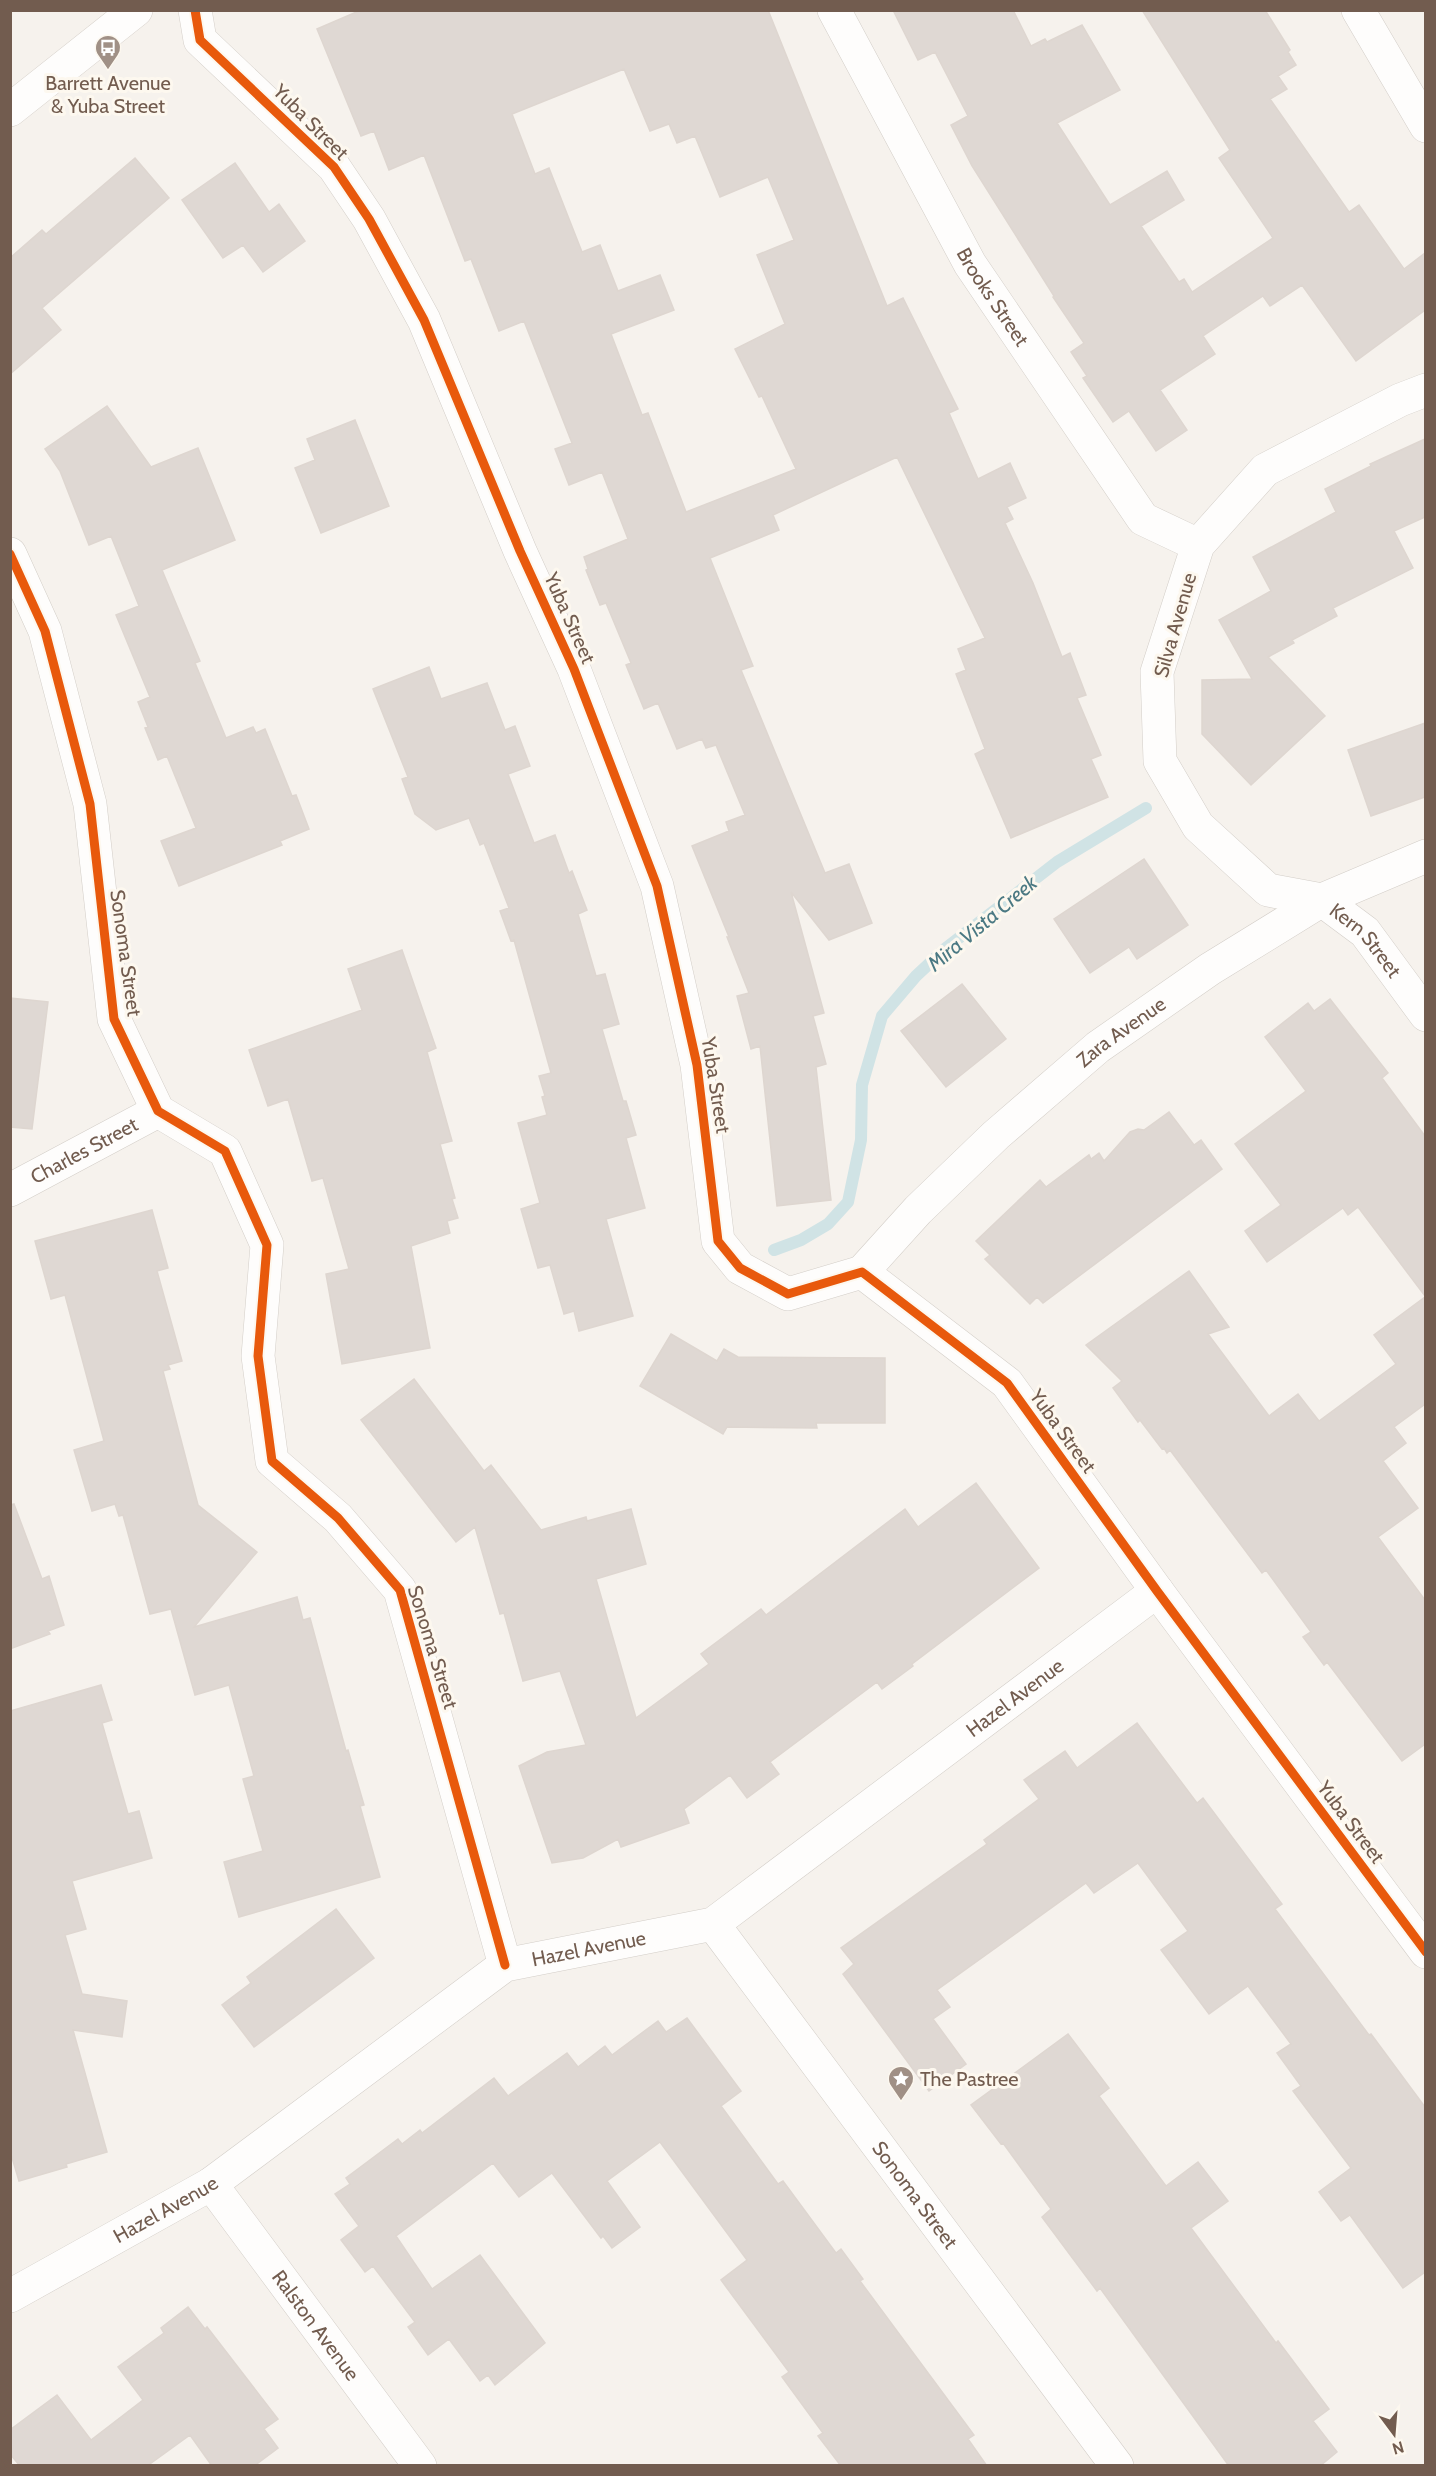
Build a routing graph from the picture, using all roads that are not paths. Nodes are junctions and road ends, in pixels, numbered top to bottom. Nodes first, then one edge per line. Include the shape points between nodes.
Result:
1 (136, 10) edge
2 (195, 10) edge
3 (834, 10) edge
4 (1358, 10) edge
5 (10, 110) edge
6 (1425, 126) edge
7 (1425, 390) edge
8 (1198, 545) junction
9 (10, 554) edge
10 (1425, 856) edge
11 (1322, 900) junction
12 (1425, 1015) edge
13 (158, 1111) junction
14 (10, 1190) edge
15 (862, 1272) junction
16 (1157, 1591) junction
17 (713, 1924) junction
18 (1425, 1952) edge
19 (505, 1965) junction
20 (211, 2184) junction
21 (10, 2296) edge
22 (420, 2466) edge
23 (1117, 2466) edge

1 - 5 street
2 - 15 street, Yuba Street via 200,40 334,167 369,219 424,320 520,551 574,669 657,886 697,1065 718,1242 740,1268 788,1294
3 - 8 street, Brooks Street via 970,264 1143,519
4 - 6 street
7 - 8 street, Silva Avenue via 1265,470
8 - 11 street, Silva Avenue via 1157,672 1160,761 1198,826 1268,890
9 - 13 street, Sonoma Street via 45,631 90,804 114,1019
10 - 11 street, Zara Avenue
11 - 12 street, Kern Street via 1365,932
11 - 15 street, Zara Avenue via 1210,969 1098,1047 996,1135 918,1210
13 - 14 street, Charles Street
13 - 19 street, Sonoma Street via 225,1151 267,1245 258,1356 272,1461 338,1518 400,1590
15 - 16 street, Yuba Street via 1007,1383
16 - 17 street, Hazel Avenue
16 - 18 street, Yuba Street
17 - 19 street, Hazel Avenue
17 - 23 street, Sonoma Street
19 - 20 street, Hazel Avenue
20 - 21 street, Hazel Avenue
20 - 22 street, Ralston Avenue

